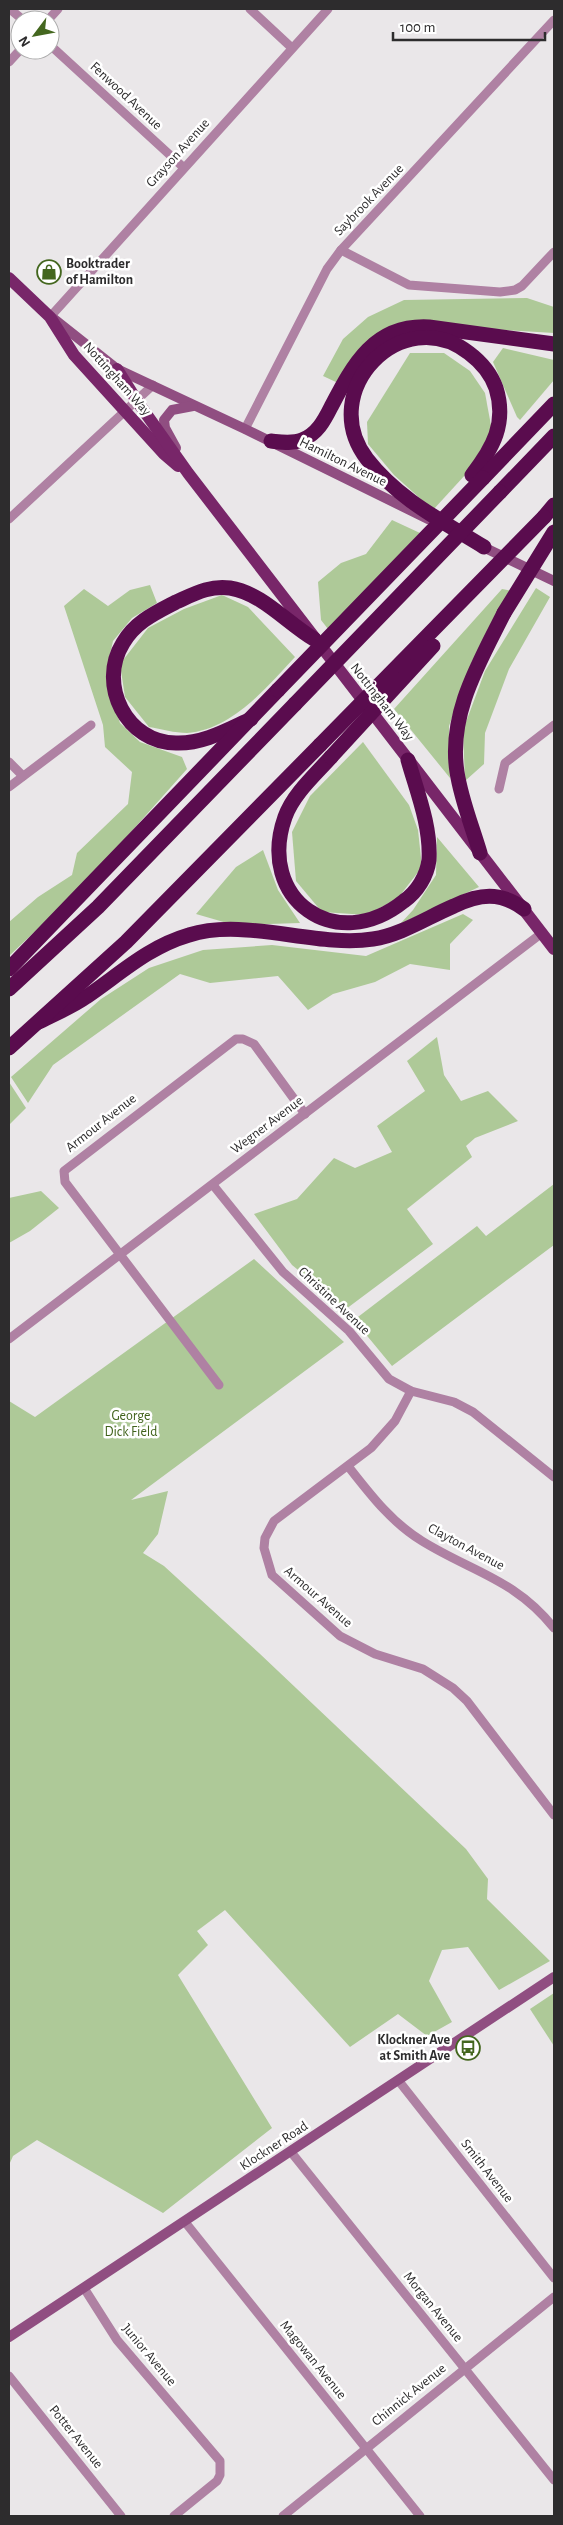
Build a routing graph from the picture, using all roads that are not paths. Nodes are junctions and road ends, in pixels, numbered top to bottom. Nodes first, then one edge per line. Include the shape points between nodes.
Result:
1 (250, 9) edge
2 (328, 9) edge
3 (554, 20) edge
4 (292, 48) junction
5 (60, 54) edge
6 (183, 167) junction
7 (341, 250) junction
8 (554, 252) edge
9 (9, 278) edge
10 (50, 317) junction
11 (554, 344) edge
12 (117, 369) junction
13 (153, 385) junction
14 (136, 401) junction
15 (554, 404) edge
16 (196, 405) junction
17 (126, 412) junction
18 (245, 429) junction
19 (554, 436) edge
20 (271, 441) junction
21 (188, 474) junction
22 (477, 476) junction
23 (554, 505) edge
24 (9, 519) edge
25 (554, 532) edge
26 (484, 547) junction
27 (554, 581) edge
28 (447, 616) junction
29 (314, 639) junction
30 (251, 719) junction
31 (91, 725) dead end
32 (554, 725) edge
33 (408, 760) junction
34 (9, 762) edge
35 (23, 776) junction
36 (9, 787) edge
37 (499, 789) dead end
38 (480, 853) junction
39 (524, 909) junction
40 (542, 933) junction
41 (554, 949) edge
42 (9, 969) edge
43 (9, 989) edge
44 (39, 1022) junction
45 (9, 1048) edge
46 (305, 1114) junction
47 (212, 1185) junction
48 (120, 1256) junction
49 (9, 1339) edge
50 (219, 1384) dead end
51 (410, 1391) junction
52 (348, 1466) junction
53 (554, 1477) edge
54 (554, 1628) edge
55 (554, 1816) edge
56 (554, 1977) edge
57 (398, 2080) junction
58 (291, 2152) junction
59 (185, 2222) junction
60 (554, 2278) edge
61 (84, 2288) junction
62 (554, 2298) edge
63 (9, 2337) edge
64 (464, 2368) junction
65 (9, 2376) edge
66 (366, 2448) junction
67 (554, 2480) edge
68 (121, 2516) edge
69 (174, 2516) edge
70 (283, 2516) edge
71 (420, 2516) edge

1 - 4 street
2 - 4 street, Grayson Avenue
3 - 7 street, Saybrook Avenue
4 - 6 street, Grayson Avenue
5 - 6 street, Fenwood Avenue
6 - 10 street, Grayson Avenue
7 - 8 street via 409,285 500,292 522,286
7 - 18 street, Saybrook Avenue via 327,269
9 - 10 main road, Nottingham Way
10 - 12 main road, Hamilton Avenue
10 - 17 main road, Nottingham Way via 74,355
11 - 20 highway via 416,326 400,330 385,336 363,353 352,367 322,425 313,434 294,443
12 - 13 main road, Hamilton Avenue
12 - 14 main road, Nottingham Way
13 - 14 street
13 - 16 main road, Hamilton Avenue
14 - 17 street
14 - 21 main road, Nottingham Way
15 - 22 highway
16 - 18 main road, Hamilton Avenue
16 - 21 main road via 172,410 164,420
17 - 21 main road, Nottingham Way via 164,454
17 - 24 street
18 - 20 main road, Hamilton Avenue
19 - 43 highway, bridge via 98,907
20 - 26 main road, Hamilton Avenue
21 - 29 main road, Nottingham Way
22 - 26 highway via 498,430 499,399 488,372 465,350 438,340 411,340 386,350 364,370 353,395 352,423 361,450 380,475 412,503
22 - 30 highway, bridge via 405,559
23 - 28 highway, bridge
25 - 38 highway, bridge via 504,613 464,696 456,736 458,778
26 - 27 main road, Hamilton Avenue
28 - 33 highway, bridge via 433,646 306,785 285,816 280,865 296,901 311,913 332,923 364,923 382,917 411,896 424,877 429,862 426,826
28 - 44 highway, bridge via 126,942
29 - 30 highway via 253,596 216,587 202,590 153,614 135,627 122,644 114,671 116,698 127,719 145,735 159,741 192,742 222,733
29 - 33 main road, Nottingham Way
30 - 42 highway
31 - 35 street
32 - 37 street via 505,763
33 - 38 main road, Nottingham Way
34 - 35 street
35 - 36 street
38 - 39 main road, Nottingham Way
39 - 40 main road, Nottingham Way
39 - 44 highway via 496,895 472,897 390,935 359,940 227,930 189,934 154,949 84,999
40 - 41 main road, Nottingham Way
40 - 46 street, Wegner Avenue
44 - 45 highway
46 - 47 street, Wegner Avenue
46 - 48 street, Armour Avenue via 254,1044 236,1039 87,1151 64,1171 64,1182
47 - 48 street, Wegner Avenue
47 - 51 street, Christine Avenue via 283,1272 349,1331 389,1378
48 - 49 street, Wegner Avenue
48 - 50 street, Armour Avenue
51 - 52 street, Armour Avenue via 385,1434
51 - 53 street, Christine Avenue via 454,1402 473,1412
52 - 54 street, Clayton Avenue via 371,1496 400,1525 440,1552 512,1588 543,1613
52 - 55 street, Armour Avenue via 276,1518 268,1528 264,1548 272,1575 340,1636 376,1654 423,1669 453,1688 467,1701
56 - 57 main road, Klockner Road
57 - 58 main road, Klockner Road
57 - 60 street, Smith Avenue
58 - 59 main road, Klockner Road
58 - 64 street, Morgan Avenue
59 - 61 main road, Klockner Road
59 - 66 street, Magowan Avenue
61 - 63 main road, Klockner Road
61 - 69 street, Junior Avenue via 118,2340 220,2461 217,2481
62 - 64 street, Chinnick Avenue
64 - 66 street, Chinnick Avenue
64 - 67 street, Morgan Avenue
65 - 68 street, Potter Avenue
66 - 70 street, Chinnick Avenue
66 - 71 street, Magowan Avenue

